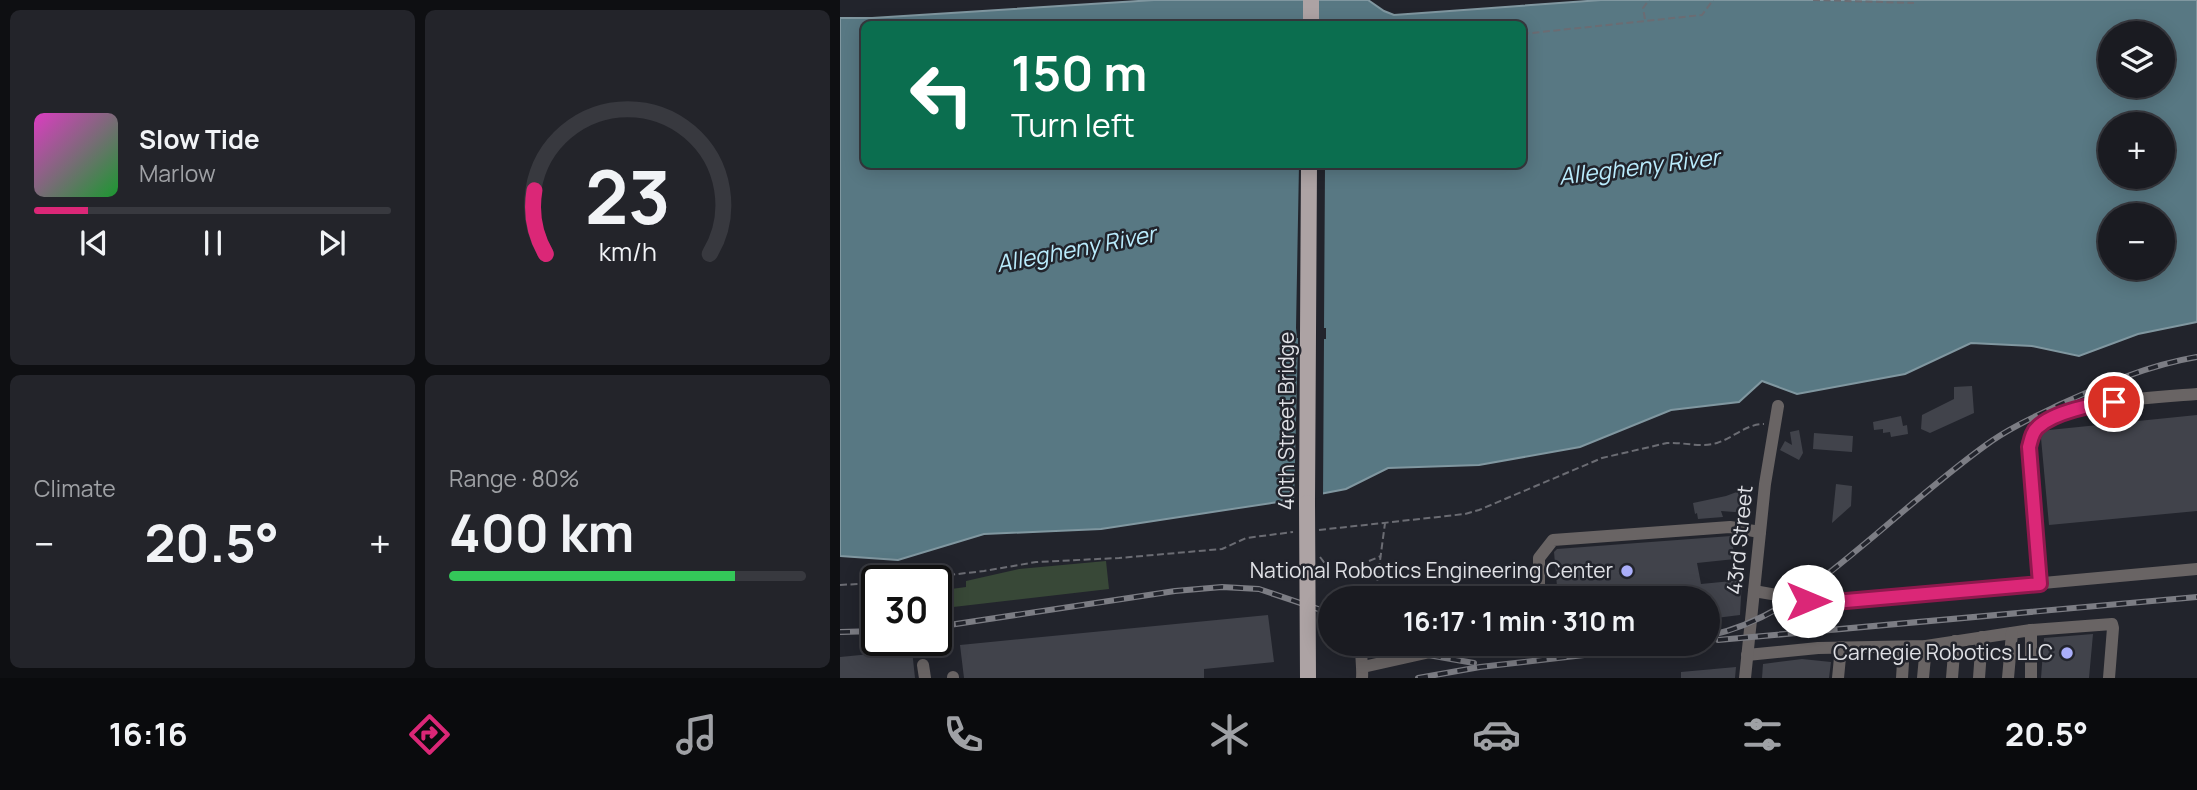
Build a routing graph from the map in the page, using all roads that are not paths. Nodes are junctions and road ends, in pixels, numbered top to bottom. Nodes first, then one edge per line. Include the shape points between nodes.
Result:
1 (1311, 0) edge
2 (1311, 21) edge
3 (1309, 168) edge
4 (2197, 394) edge
5 (1778, 406) dead end
6 (1760, 531) junction
7 (2197, 569) edge
8 (2040, 584) junction
9 (1539, 586) edge
10 (1754, 591) junction
11 (2031, 630) junction
12 (2012, 633) junction
13 (1982, 637) junction
14 (1955, 641) junction
15 (1926, 646) junction
16 (1841, 647) junction
17 (1905, 647) junction
18 (1747, 655) junction
19 (1423, 656) edge
20 (1363, 673) edge
21 (1308, 678) edge
22 (1745, 678) edge
23 (1838, 678) edge
24 (1902, 678) edge
25 (1923, 678) edge
26 (1952, 678) edge
27 (1979, 678) edge
28 (2008, 678) edge
29 (2031, 678) edge
30 (2109, 678) edge

1 - 2 main road
3 - 21 main road, 40th Street Bridge, bridge
4 - 8 street via 2099,404 2036,428 2029,447
5 - 6 street, 43rd Street
6 - 9 street via 1730,527 1553,540 1539,558
6 - 10 street, 43rd Street
7 - 8 street
8 - 10 street via 1823,603
10 - 18 street, 43rd Street
11 - 12 street
11 - 29 street
11 - 30 street via 2112,624
12 - 13 street
12 - 28 street
13 - 14 street
13 - 27 street
14 - 15 street
14 - 26 street
15 - 17 street
15 - 25 street
16 - 17 street
16 - 18 street
16 - 23 street
17 - 24 street
18 - 22 street, 43rd Street
19 - 20 street

